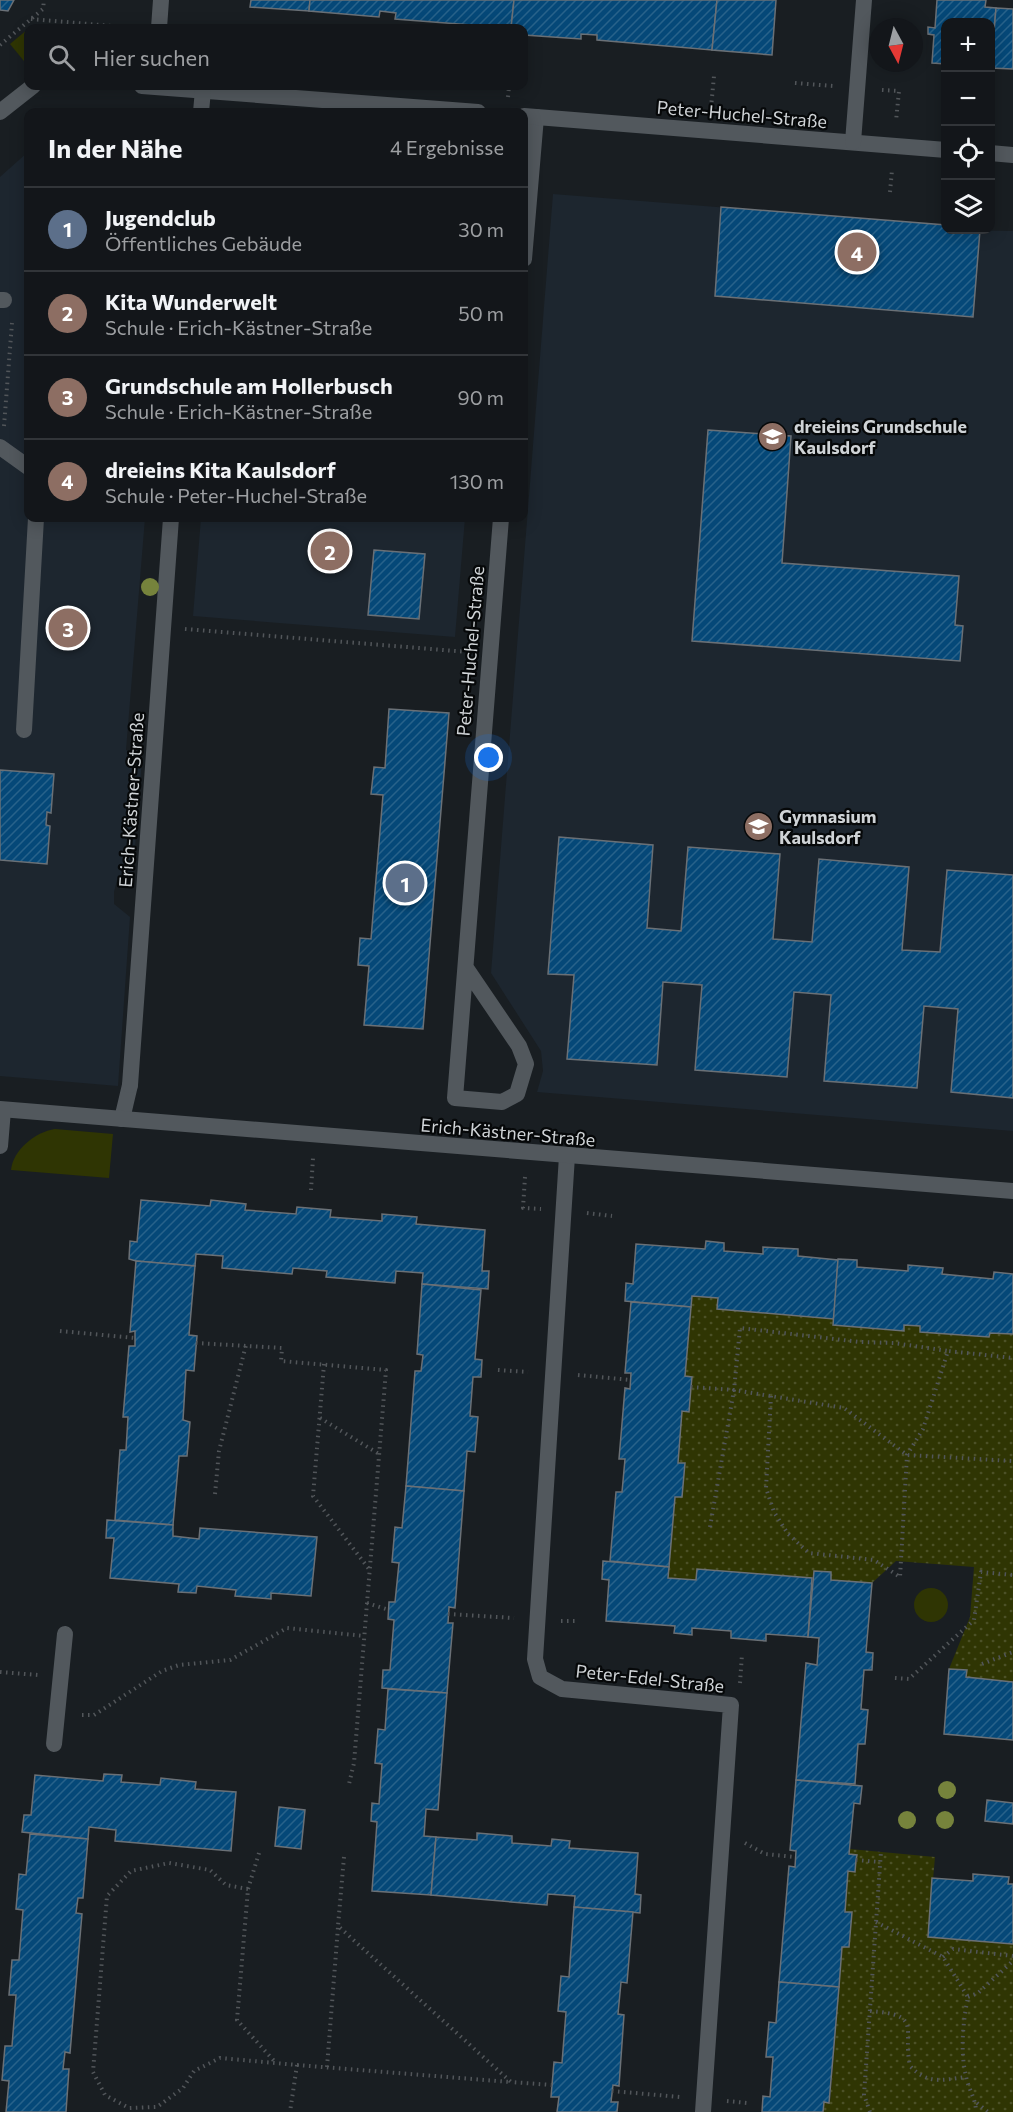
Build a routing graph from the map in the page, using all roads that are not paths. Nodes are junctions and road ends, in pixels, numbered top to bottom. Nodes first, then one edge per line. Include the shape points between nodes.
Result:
1 (160, 0) edge
2 (864, 0) edge
3 (159, 24) edge
4 (28, 90) edge
5 (203, 90) joint
6 (201, 108) edge
7 (428, 108) edge
8 (0, 112) edge
9 (530, 117) edge
10 (853, 142) junction
11 (941, 150) edge
12 (995, 153) edge
13 (1013, 155) edge
14 (528, 164) edge
15 (1, 447) edge
16 (24, 464) edge
17 (36, 522) edge
18 (171, 522) edge
19 (501, 522) edge
20 (24, 730) dead end
21 (466, 968) junction
22 (1, 1110) edge
23 (122, 1119) junction
24 (0, 1146) edge
25 (567, 1156) junction
26 (1013, 1191) edge
27 (65, 1634) dead end
28 (54, 1744) dead end
29 (703, 2112) edge

1 - 3 street
2 - 10 street
4 - 8 street
5 - 6 street
5 - 7 street
9 - 10 street, Peter-Huchel-Straße
9 - 14 street, Peter-Huchel-Straße
10 - 11 street, Peter-Huchel-Straße
12 - 13 street
15 - 16 street
17 - 20 street
18 - 23 street, Erich-Kästner-Straße via 130,1085
19 - 21 street, Peter-Huchel-Straße
21 - 21 street, Peter-Huchel-Straße via 455,1098 502,1102 517,1094 526,1064 519,1046
22 - 23 street, Erich-Kästner-Straße
22 - 24 street
23 - 25 street, Erich-Kästner-Straße
25 - 26 street, Erich-Kästner-Straße
25 - 29 street, Peter-Edel-Straße via 535,1659 540,1677 562,1689 731,1705
27 - 28 street

